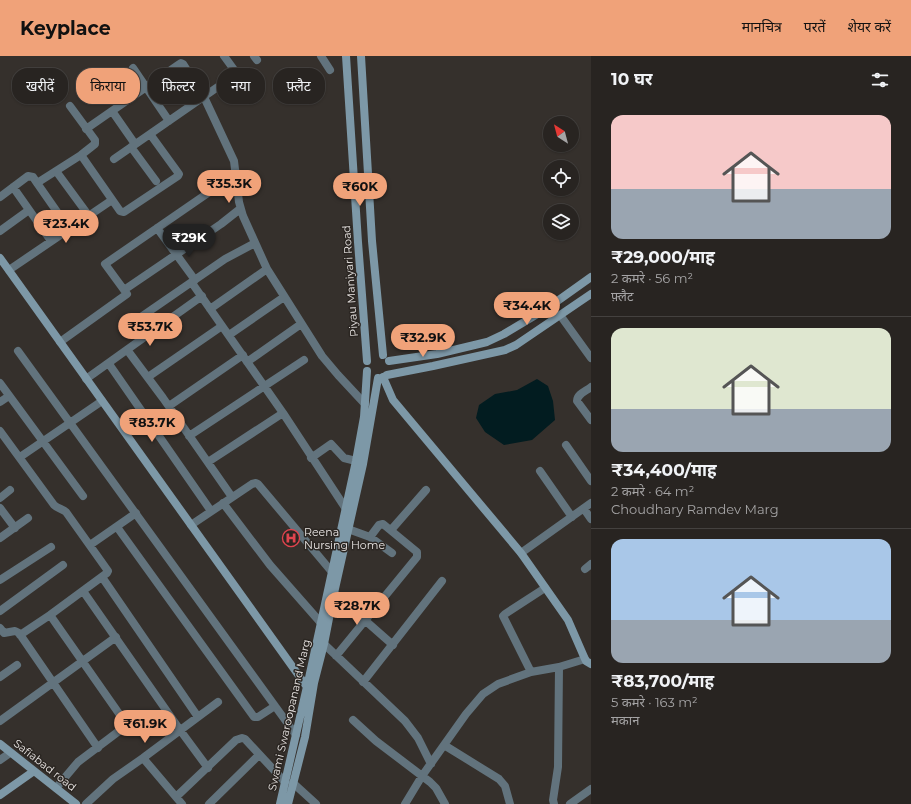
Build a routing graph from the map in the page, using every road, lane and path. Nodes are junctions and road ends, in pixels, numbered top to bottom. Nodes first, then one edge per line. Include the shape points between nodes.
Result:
1 (224, 56) edge
2 (321, 56) edge
3 (346, 56) edge
4 (361, 56) edge
5 (174, 68) edge
6 (186, 68) edge
7 (330, 70) dead end
8 (140, 78) edge
9 (146, 87) junction
10 (209, 92) edge
11 (193, 104) edge
12 (208, 104) edge
13 (70, 106) dead end
14 (112, 111) junction
15 (169, 121) junction
16 (86, 130) junction
17 (150, 134) junction
18 (133, 146) junction
19 (81, 155) junction
20 (114, 158) dead end
21 (56, 171) junction
22 (237, 173) junction
23 (156, 182) dead end
24 (38, 183) junction
25 (13, 187) junction
26 (0, 197) edge
27 (112, 200) junction
28 (240, 209) junction
29 (29, 210) junction
30 (89, 216) junction
31 (157, 228) junction
32 (70, 229) junction
33 (0, 231) edge
34 (52, 241) junction
35 (255, 243) junction
36 (177, 254) junction
37 (0, 258) edge
38 (267, 269) junction
39 (8, 270) junction
40 (591, 277) edge
41 (194, 281) junction
42 (124, 290) junction
43 (591, 294) edge
44 (202, 296) junction
45 (284, 297) junction
46 (210, 308) junction
47 (560, 315) junction
48 (301, 324) junction
49 (222, 326) junction
50 (149, 335) junction
51 (229, 336) junction
52 (60, 342) junction
53 (128, 350) junction
54 (18, 351) dead end
55 (590, 353) edge
56 (383, 355) junction
57 (245, 358) junction
58 (304, 360) dead end
59 (389, 361) junction
60 (367, 362) junction
61 (109, 364) junction
62 (367, 371) junction
63 (148, 377) junction
64 (382, 377) junction
65 (86, 380) junction
66 (0, 383) edge
67 (264, 386) junction
68 (591, 387) edge
69 (9, 396) junction
70 (102, 401) junction
71 (0, 402) edge
72 (365, 404) junction
73 (169, 406) junction
74 (283, 413) junction
75 (591, 420) edge
76 (70, 423) junction
77 (0, 431) edge
78 (189, 436) junction
79 (42, 442) junction
80 (566, 445) dead end
81 (20, 457) junction
82 (312, 458) junction
83 (356, 461) junction
84 (208, 462) junction
85 (540, 471) dead end
86 (591, 481) edge
87 (10, 490) dead end
88 (426, 490) dead end
89 (83, 496) dead end
90 (232, 497) junction
91 (0, 498) edge
92 (591, 503) edge
93 (223, 504) junction
94 (0, 508) edge
95 (346, 508) junction
96 (584, 509) junction
97 (212, 511) junction
98 (136, 513) junction
99 (572, 517) junction
100 (28, 518) dead end
101 (591, 519) edge
102 (191, 525) junction
103 (117, 527) junction
104 (14, 528) junction
105 (348, 529) junction
106 (391, 530) junction
107 (370, 537) junction
108 (0, 538) edge
109 (90, 545) junction
110 (51, 546) dead end
111 (521, 552) junction
112 (392, 553) dead end
113 (63, 565) dead end
114 (332, 572) junction
115 (102, 577) junction
116 (0, 580) edge
117 (442, 581) dead end
118 (544, 588) junction
119 (83, 591) junction
120 (334, 593) junction
121 (0, 610) edge
122 (50, 615) junction
123 (366, 620) junction
124 (321, 623) junction
125 (0, 628) edge
126 (20, 635) junction
127 (116, 637) junction
128 (324, 644) junction
129 (393, 645) junction
130 (336, 656) junction
131 (588, 661) edge
132 (83, 662) junction
133 (17, 665) dead end
134 (559, 667) junction
135 (531, 672) junction
136 (0, 677) edge
137 (364, 682) junction
138 (53, 683) junction
139 (309, 691) junction
140 (218, 702) dead end
141 (275, 706) junction
142 (198, 717) junction
143 (352, 720) dead end
144 (0, 721) edge
145 (180, 730) junction
146 (296, 735) junction
147 (0, 744) edge
148 (444, 745) junction
149 (98, 748) junction
150 (10, 753) junction
151 (259, 755) junction
152 (143, 758) junction
153 (0, 760) edge
154 (431, 764) junction
155 (208, 768) junction
156 (34, 771) junction
157 (422, 776) junction
158 (289, 782) junction
159 (56, 788) junction
160 (591, 789) edge
161 (0, 795) edge
162 (176, 796) junction
163 (76, 804) edge
164 (86, 804) edge
165 (182, 804) edge
166 (209, 804) edge
167 (280, 804) edge
168 (288, 804) edge
169 (316, 804) edge
170 (405, 804) edge
171 (445, 804) edge
172 (510, 804) edge
173 (554, 804) edge
174 (570, 804) edge

1 - 10 street via 236,73
2 - 7 street
3 - 60 street, Piyau Maniyari Road
4 - 56 street via 372,241
5 - 6 street via 181,63
8 - 9 street
9 - 14 street
9 - 15 street
11 - 15 street
12 - 22 street
13 - 16 street
14 - 16 street
14 - 18 street
15 - 17 street
16 - 19 street via 96,142
17 - 18 street
17 - 27 street via 178,172 178,176 124,212 120,212
18 - 20 street
18 - 23 street
19 - 21 street
19 - 27 street
21 - 24 street
21 - 30 street
22 - 28 street
22 - 31 street
24 - 25 street via 33,177 28,176
24 - 32 street
25 - 26 street
25 - 29 street
27 - 30 street
28 - 35 street
28 - 36 street
29 - 33 street
29 - 34 street
30 - 32 street
31 - 36 street
31 - 42 street via 105,264
32 - 34 street
34 - 39 street
35 - 38 street
35 - 41 street via 225,259
36 - 41 street
36 - 42 street
37 - 39 street
38 - 45 street
38 - 46 street
39 - 52 street
40 - 59 street via 543,311 492,339 437,354
41 - 44 street
41 - 50 street via 138,319
42 - 52 street via 127,294
43 - 47 street
44 - 46 street
44 - 50 street
45 - 48 street
45 - 51 street
46 - 49 street
47 - 55 street
47 - 64 street via 505,350
48 - 57 street
48 - 72 street via 326,362
49 - 51 street
49 - 63 street
50 - 53 street
51 - 57 street
52 - 65 street
53 - 61 street
53 - 63 street
54 - 76 street
56 - 59 street
56 - 60 street via 373,355
57 - 67 street
57 - 73 street
58 - 67 street
59 - 64 street via 390,366
60 - 62 street
61 - 65 street
61 - 97 street
62 - 64 street via 370,375
62 - 72 street, Swami Swaroopanand Marg
63 - 73 street
64 - 105 street, Swami Swaroopanand Marg
64 - 111 street via 393,400
65 - 70 street
66 - 69 street
67 - 74 street
67 - 78 street
68 - 75 street via 580,395 577,401
69 - 71 street
69 - 79 street
70 - 76 street
70 - 102 street
72 - 83 street, Swami Swaroopanand Marg
73 - 78 street
74 - 82 street
74 - 84 street
76 - 79 street
76 - 98 street
77 - 81 street
78 - 84 street
79 - 81 street
79 - 89 street
80 - 86 street
81 - 109 street via 54,505 66,512
82 - 83 street via 331,444 344,458
82 - 95 street
83 - 95 street, Swami Swaroopanand Marg
84 - 90 street
85 - 99 street
87 - 91 street
88 - 106 street
90 - 93 street
90 - 114 street via 252,484 258,484
92 - 96 street
93 - 97 street
93 - 124 street
94 - 104 street
95 - 114 street, Swami Swaroopanand Marg
96 - 99 street
96 - 101 street
97 - 102 street
98 - 103 street
98 - 141 street
99 - 111 street
100 - 104 street
102 - 139 street
103 - 109 street
103 - 141 street via 254,717
104 - 108 street
105 - 107 street
105 - 120 street, Swami Swaroopanand Marg
106 - 107 street via 381,524
106 - 123 street via 417,552 417,557
107 - 112 street
109 - 115 street via 108,571
110 - 116 street
111 - 118 street
113 - 121 street
114 - 124 street, Swami Swaroopanand Marg
115 - 119 street
115 - 142 street
117 - 129 street
118 - 131 street via 568,620
118 - 135 street via 503,616
119 - 122 street
119 - 127 street
120 - 123 street
120 - 128 street, Swami Swaroopanand Marg
122 - 126 street
122 - 132 street
123 - 129 street
123 - 130 street
124 - 139 street, Swami Swaroopanand Marg
125 - 126 street via 4,633 15,631
126 - 138 street
127 - 132 street
127 - 145 street
128 - 130 street
128 - 139 street, Swami Swaroopanand Marg
129 - 137 street
130 - 137 street
131 - 134 street
132 - 138 street
132 - 149 street via 127,725
133 - 136 street
134 - 135 street
134 - 173 street via 558,767
135 - 148 street via 506,680 490,689 473,705
137 - 154 street via 410,726
138 - 144 street
138 - 149 street
139 - 146 street, Swami Swaroopanand Marg
139 - 158 street, Swami Swaroopanand Marg via 305,737
140 - 142 street
141 - 146 street
142 - 145 street
143 - 157 street
145 - 152 street
145 - 155 street
146 - 158 street, Swami Swaroopanand Marg
147 - 150 street, Safiabad road
148 - 154 street
148 - 172 street via 499,779 505,786
149 - 159 street via 71,769
150 - 153 street
150 - 156 street, Safiabad road
151 - 155 street via 242,738 236,740
151 - 158 street
151 - 166 street
152 - 162 street
152 - 164 street via 106,784
154 - 157 street
155 - 162 street
156 - 159 street, Safiabad road
156 - 161 street
157 - 170 street
157 - 171 street via 436,788
158 - 167 street, Swami Swaroopanand Marg
158 - 168 street, Swami Swaroopanand Marg
158 - 169 street
159 - 163 street, Safiabad road
160 - 174 street
162 - 165 street

